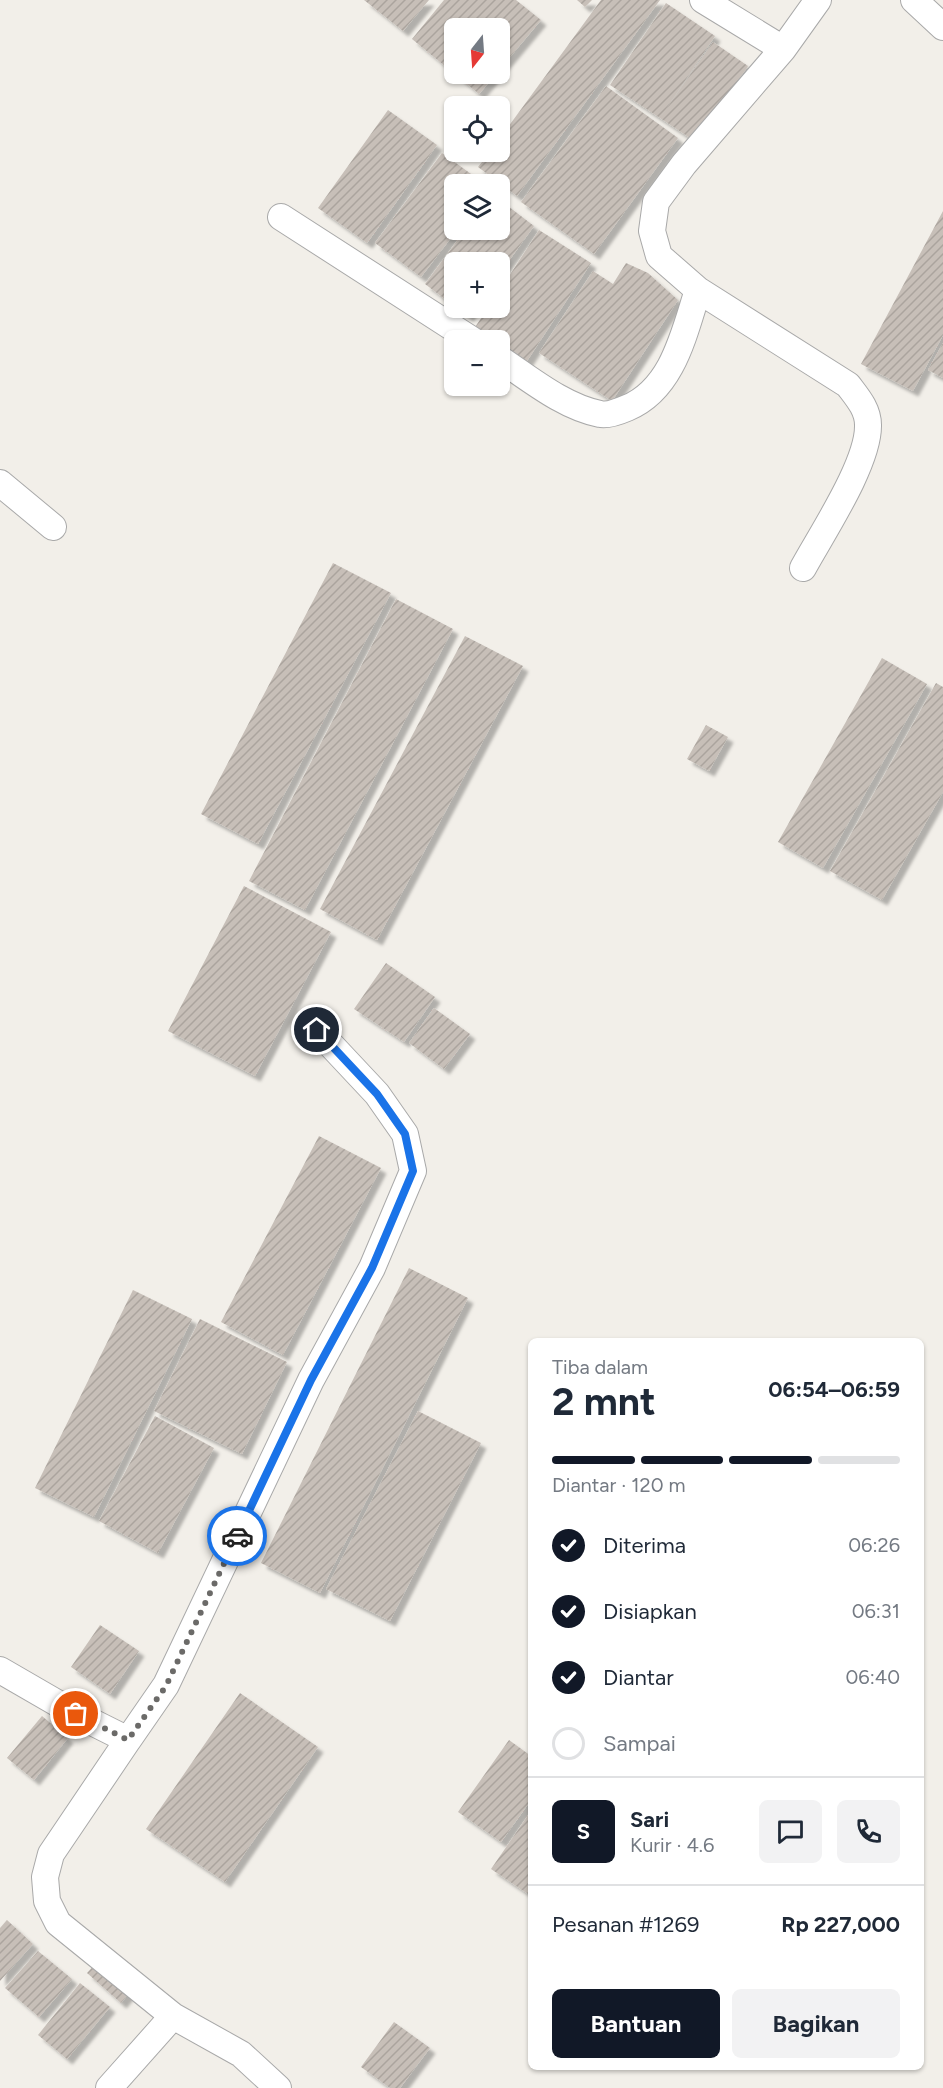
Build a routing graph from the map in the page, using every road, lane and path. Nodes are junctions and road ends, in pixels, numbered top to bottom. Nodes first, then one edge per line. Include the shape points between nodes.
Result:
1 (703, 0) edge
2 (818, 0) edge
3 (914, 0) edge
4 (943, 27) edge
5 (783, 49) junction
6 (281, 217) dead end
7 (698, 290) junction
8 (456, 330) edge
9 (510, 365) edge
10 (0, 483) edge
11 (53, 527) dead end
12 (803, 568) dead end
13 (317, 1030) dead end
14 (0, 1670) edge
15 (128, 1740) junction
16 (173, 2016) junction
17 (109, 2088) edge
18 (278, 2088) edge

1 - 5 street
2 - 5 street
3 - 4 street
5 - 7 street via 656,202 652,231 659,256
6 - 8 street
7 - 9 street via 676,355 661,382 641,402 623,410 604,415 582,409
7 - 12 street via 848,385 862,402 868,424 864,454
10 - 11 street
13 - 15 street via 377,1094 405,1134 413,1171 372,1268 311,1380 166,1686
14 - 15 street
15 - 16 street via 51,1854 45,1877 47,1901 58,1923
16 - 17 street
16 - 18 street via 241,2054

